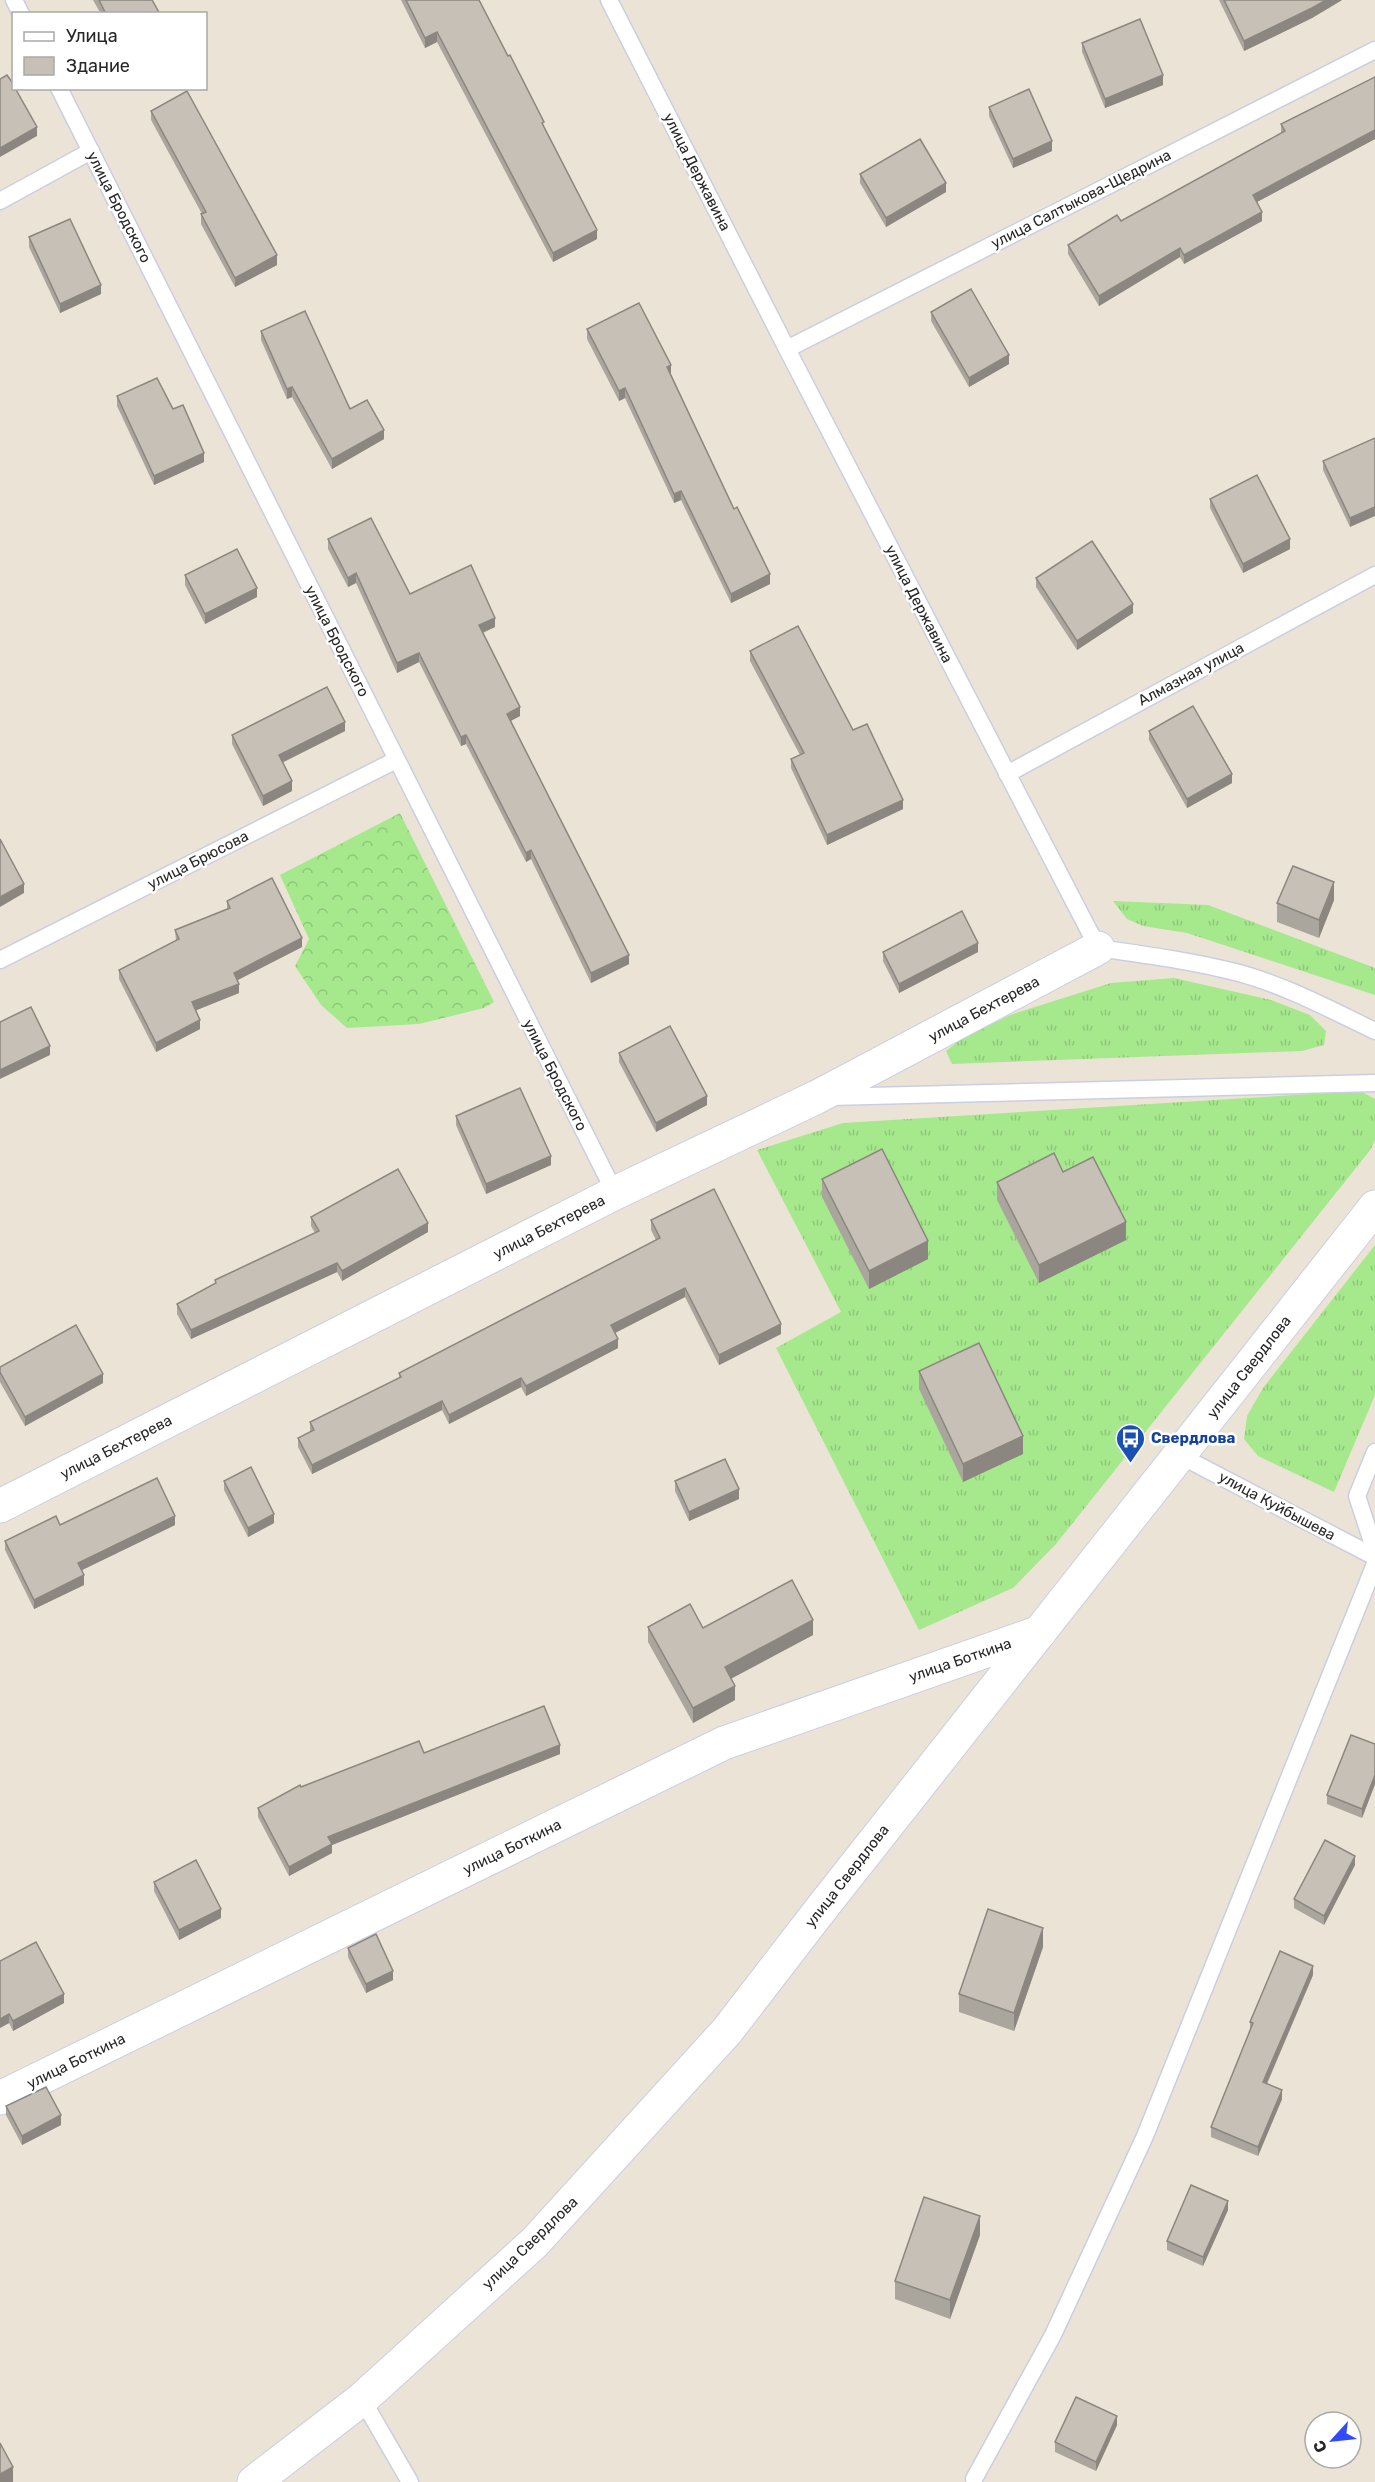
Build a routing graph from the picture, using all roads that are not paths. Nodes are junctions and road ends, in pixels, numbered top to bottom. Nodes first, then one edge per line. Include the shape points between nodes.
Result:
1 (609, 0) edge
2 (1375, 50) edge
3 (60, 90) edge
4 (91, 151) junction
5 (0, 201) edge
6 (787, 349) junction
7 (1375, 575) edge
8 (396, 760) junction
9 (1007, 774) junction
10 (1098, 948) junction
11 (0, 960) edge
12 (1375, 1031) edge
13 (1375, 1083) edge
14 (817, 1097) junction
15 (615, 1193) junction
16 (1375, 1207) edge
17 (1375, 1452) edge
18 (1179, 1455) junction
19 (0, 1506) edge
20 (1375, 1551) edge
21 (1375, 1557) edge
22 (1375, 1564) edge
23 (1040, 1632) junction
24 (0, 2098) edge
25 (362, 2399) junction
26 (974, 2479) dead end
27 (254, 2482) edge
28 (410, 2482) edge

1 - 6 lane, улица Державина
2 - 6 lane, улица Салтыкова-Щедрина
3 - 4 lane, улица Бродского
4 - 5 lane
4 - 8 lane, улица Бродского
6 - 9 lane, улица Державина
7 - 9 lane, Алмазная улица
8 - 11 lane, улица Брюсова
8 - 15 lane, улица Бродского
9 - 10 lane, улица Державина
10 - 12 lane via 1240,973 1304,996
10 - 14 street, улица Бехтерева
13 - 14 lane
14 - 15 street, улица Бехтерева
15 - 19 street, улица Бехтерева
16 - 18 street, улица Свердлова
17 - 20 lane via 1357,1496
18 - 21 lane, улица Куйбышева
18 - 23 street, улица Свердлова
22 - 26 lane via 1145,2136 1053,2335
23 - 24 street, улица Боткина via 724,1743
23 - 25 street, улица Свердлова via 727,2031 535,2242
25 - 27 street, улица Свердлова
25 - 28 lane

